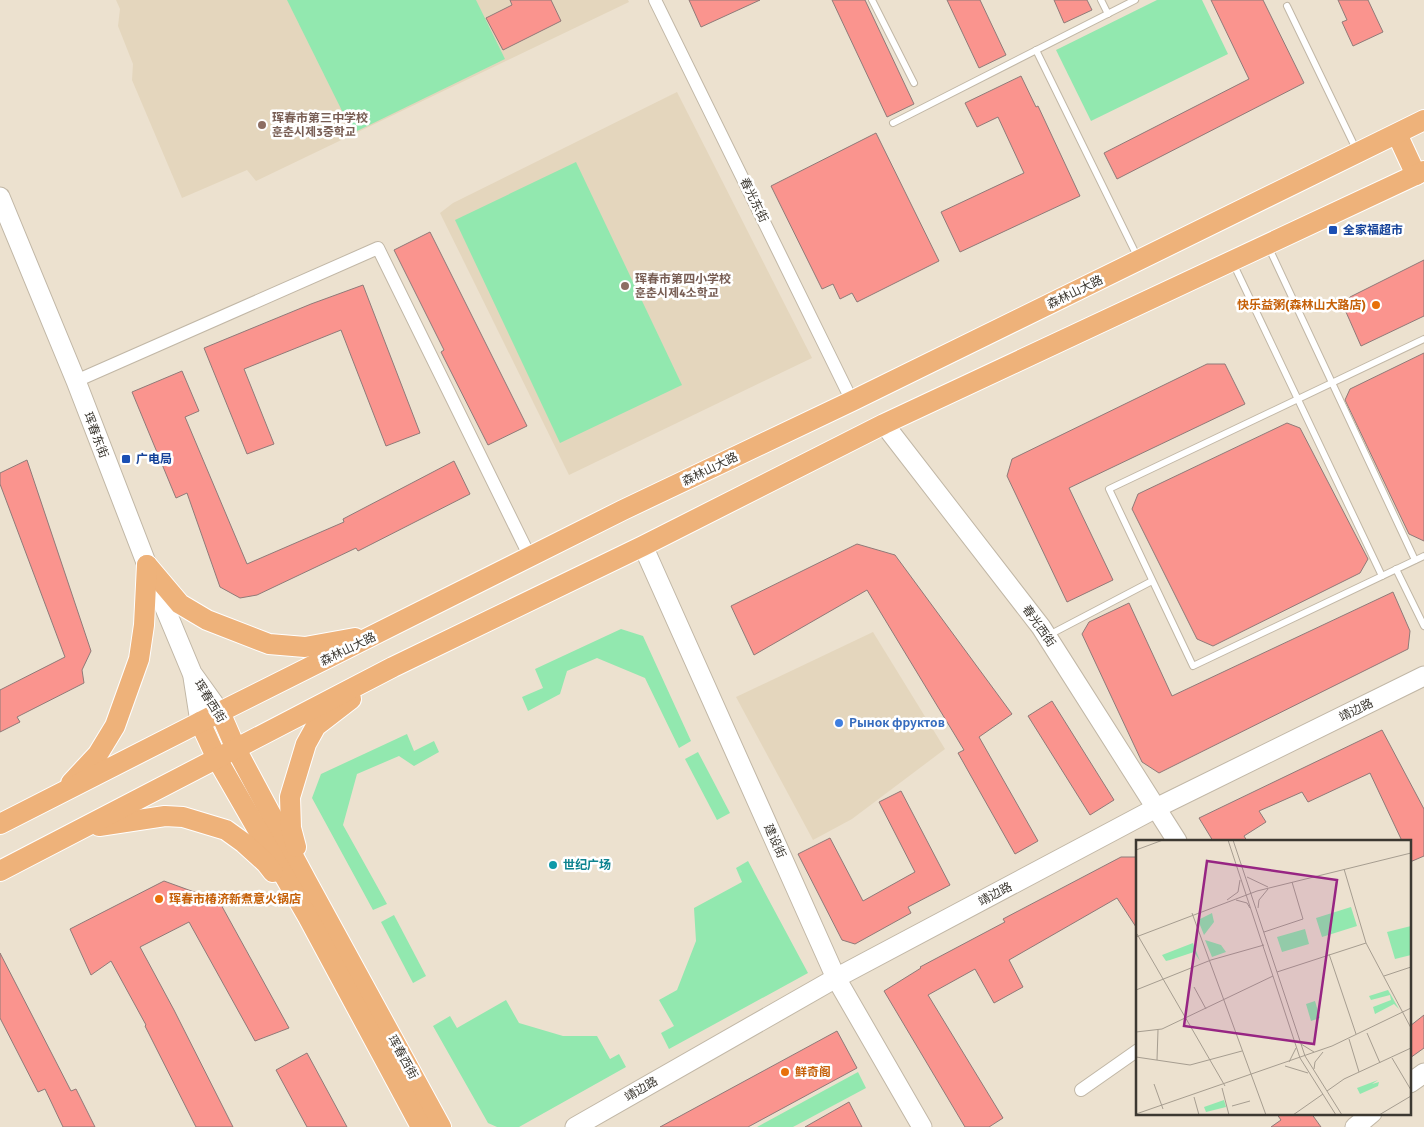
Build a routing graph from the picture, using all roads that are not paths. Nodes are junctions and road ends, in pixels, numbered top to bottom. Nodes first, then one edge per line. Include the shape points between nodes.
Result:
1 (655, 0) edge
2 (872, 0) edge
3 (1101, 0) edge
4 (1135, 0) edge
5 (1287, 6) dead end
6 (1108, 14) junction
7 (1036, 50) junction
8 (914, 84) dead end
9 (1424, 120) edge
10 (893, 123) dead end
11 (1397, 134) junction
12 (1358, 153) junction
13 (1420, 173) edge
14 (0, 197) edge
15 (1268, 245) junction
16 (1139, 260) junction
17 (1233, 262) junction
18 (1424, 339) edge
19 (76, 381) junction
20 (1332, 383) junction
21 (1298, 399) junction
22 (852, 401) junction
23 (884, 424) junction
24 (644, 546) junction
25 (1424, 556) edge
26 (530, 557) junction
27 (1415, 560) junction
28 (146, 565) junction
29 (1396, 569) junction
30 (1382, 576) junction
31 (1152, 580) junction
32 (1424, 626) edge
33 (381, 632) junction
34 (1047, 636) junction
35 (393, 668) junction
36 (192, 673) junction
37 (1424, 676) edge
38 (220, 712) junction
39 (200, 722) junction
40 (236, 748) junction
41 (217, 759) junction
42 (62, 793) junction
43 (1156, 808) junction
44 (0, 824) edge
45 (82, 829) junction
46 (1176, 840) edge
47 (0, 871) edge
48 (306, 880) junction
49 (308, 917) junction
50 (836, 978) junction
51 (1136, 1051) edge
52 (1424, 1072) edge
53 (1412, 1081) edge
54 (1081, 1090) dead end
55 (1370, 1114) edge
56 (1355, 1123) edge
57 (421, 1127) edge
58 (441, 1127) edge
59 (575, 1127) edge
60 (922, 1127) edge

1 - 22 street, 春光东街
2 - 8 lane
3 - 6 lane
4 - 6 lane
5 - 12 lane
6 - 7 lane
7 - 10 lane
7 - 16 lane
9 - 11 main road, 森林山大路
11 - 12 main road, 森林山大路
11 - 13 main road
12 - 16 main road, 森林山大路
13 - 15 main road
14 - 19 street, 珲春东街
15 - 17 main road
15 - 20 lane
16 - 22 main road, 森林山大路
17 - 21 lane
17 - 23 main road
18 - 20 lane
19 - 26 street via 378,248
19 - 28 street, 珲春东街
20 - 21 lane
20 - 27 lane
21 - 30 lane
21 - 31 lane via 1109,489
22 - 26 main road, 森林山大路
23 - 24 main road
23 - 34 street, 春光西街
24 - 35 main road
24 - 50 street, 建设街
25 - 27 lane
26 - 33 main road, 森林山大路
27 - 29 lane
28 - 33 main road via 180,604 207,620 269,644 305,648
28 - 36 street, 珲春东街
28 - 42 main road via 139,659 115,726 98,754
29 - 30 lane
29 - 32 lane
30 - 31 lane via 1193,666
31 - 34 lane
33 - 38 main road, 森林山大路
34 - 43 street, 春光西街
35 - 40 main road
35 - 48 main road via 316,726 306,744 290,797 290,828
36 - 38 street, 珲春西街
36 - 39 street, 珲春西街
37 - 43 street, 靖边路
38 - 39 main road, 森林山大路
38 - 40 main road, 珲春西街
39 - 41 main road, 珲春西街
39 - 42 main road, 森林山大路
40 - 41 main road
40 - 48 main road, 珲春西街
41 - 45 main road
41 - 49 main road, 珲春西街
42 - 44 main road, 森林山大路
43 - 46 street, 春光西街
43 - 50 street, 靖边路
45 - 47 main road
45 - 49 main road via 183,816 226,830 266,863
48 - 58 main road, 珲春西街
49 - 57 main road, 珲春西街
50 - 59 street, 靖边路
50 - 60 street, 建设街
51 - 54 street
52 - 53 street
55 - 56 street

